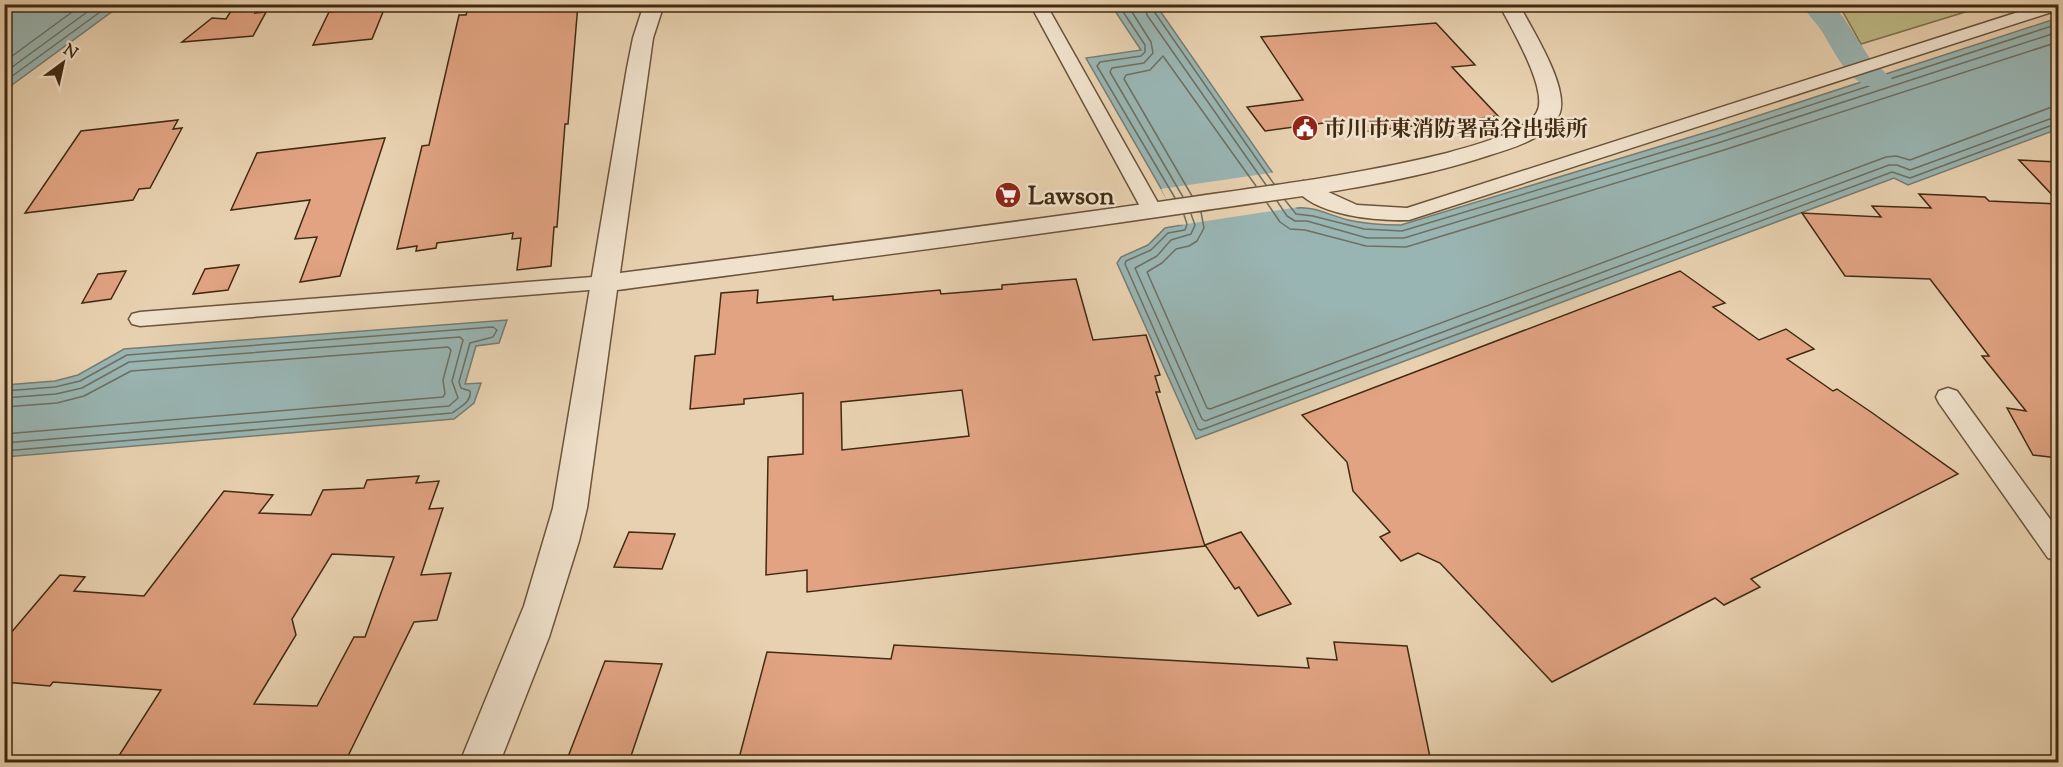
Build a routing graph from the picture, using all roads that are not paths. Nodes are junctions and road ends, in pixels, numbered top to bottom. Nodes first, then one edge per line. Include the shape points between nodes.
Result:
1 (654, 4) edge
2 (1038, 4) edge
3 (1509, 4) edge
4 (2014, 4) edge
5 (2058, 5) edge
6 (1896, 57) junction
7 (1296, 188) junction
8 (1162, 209) junction
9 (606, 283) junction
10 (140, 319) dead end
11 (1948, 397) dead end
12 (2058, 550) edge
13 (480, 762) edge

1 - 9 street via 643,38
2 - 8 street
3 - 7 street via 1552,102 1542,123 1504,143 1446,160
4 - 6 street via 1904,40
5 - 6 street
6 - 7 street via 1409,214 1348,210
7 - 8 street
8 - 9 street
9 - 10 street
9 - 13 street via 580,456 558,559 538,620
11 - 12 street

